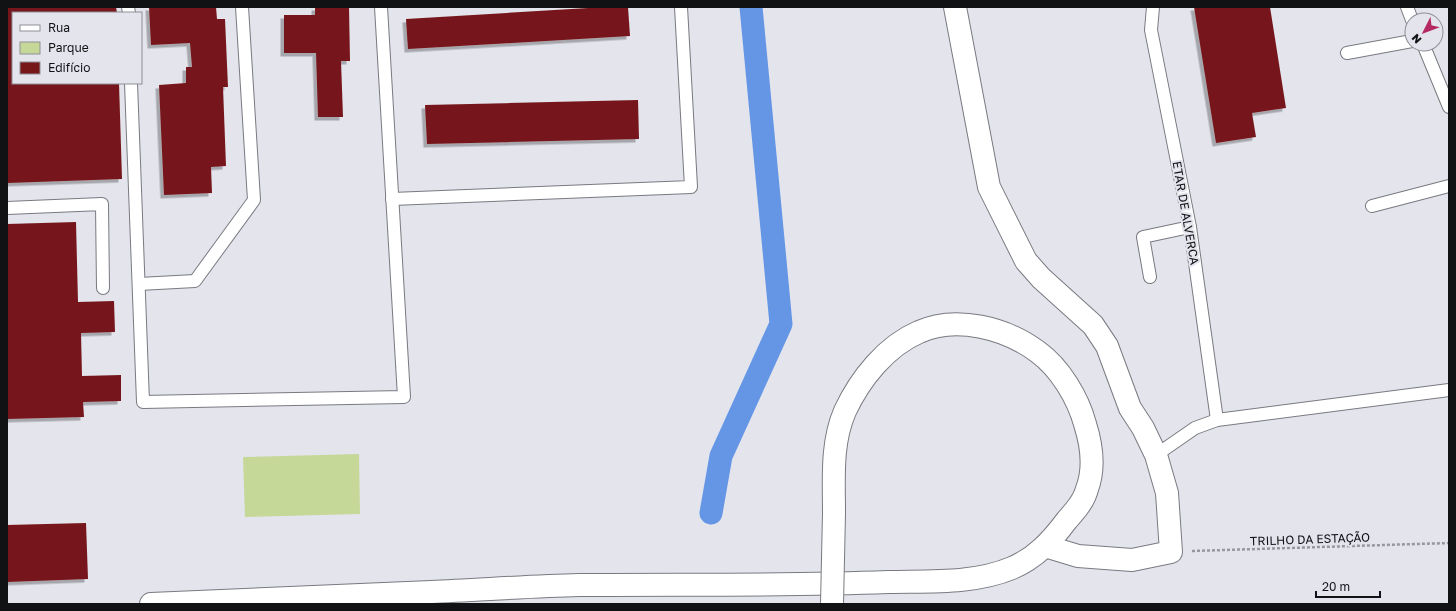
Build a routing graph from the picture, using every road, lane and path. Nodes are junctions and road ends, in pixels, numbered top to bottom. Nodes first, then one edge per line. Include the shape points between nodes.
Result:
1 (242, 7) edge
2 (381, 7) edge
3 (682, 7) edge
4 (955, 7) edge
5 (1153, 7) edge
6 (1404, 42) edge
7 (1426, 52) edge
8 (1347, 53) dead end
9 (131, 84) edge
10 (1449, 107) edge
11 (1449, 186) edge
12 (392, 199) junction
13 (1372, 206) dead end
14 (7, 208) edge
15 (1190, 228) junction
16 (1150, 277) dead end
17 (139, 284) junction
18 (103, 288) dead end
19 (1449, 390) edge
20 (1217, 420) junction
21 (1156, 455) junction
22 (1449, 543) edge
23 (1045, 546) junction
24 (1171, 552) junction
25 (151, 604) edge
26 (832, 604) edge

1 - 17 lane via 254,200 195,281
2 - 12 lane
3 - 12 lane via 691,187
4 - 21 street via 989,187 1026,261 1093,325 1107,346 1130,408
5 - 15 lane, ETAR DE ALVERCA via 1151,30
6 - 8 lane
7 - 10 lane
9 - 17 lane
11 - 13 lane
12 - 17 lane via 404,397 143,402
14 - 18 lane via 102,204
15 - 16 lane via 1144,237
15 - 20 lane, ETAR DE ALVERCA
19 - 20 lane
20 - 21 lane via 1195,428
21 - 24 street via 1167,493
22 - 24 path, TRILHO DA ESTAÇÃO
23 - 24 street via 1078,556 1132,560
23 - 25 street via 1028,560 1008,570 950,580 576,585
23 - 26 street, bridge via 1076,509 1086,493 1092,472 1092,447 1084,418 1072,391 1040,353 1015,338 989,328 963,324 938,326 919,332 896,346 873,367 857,388 844,415 836,443

